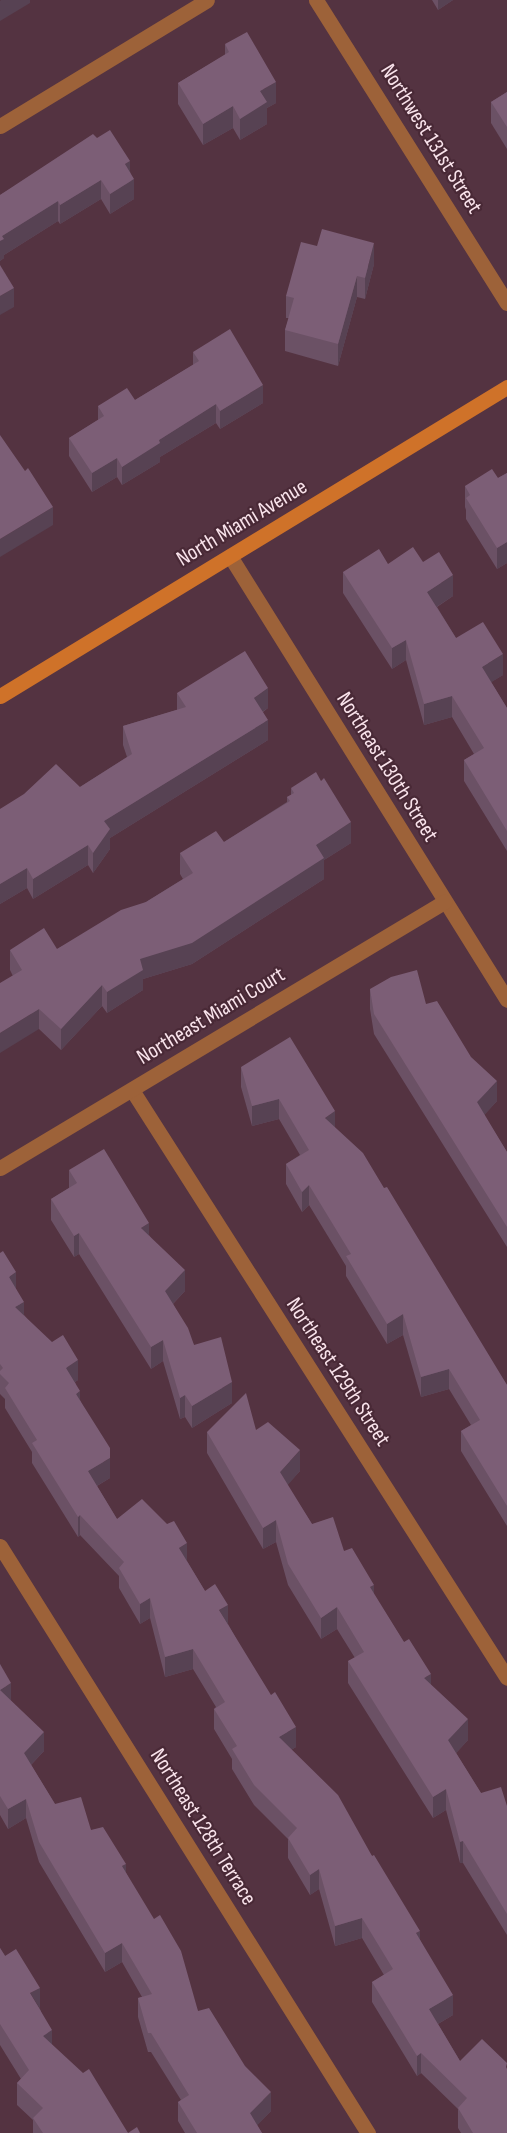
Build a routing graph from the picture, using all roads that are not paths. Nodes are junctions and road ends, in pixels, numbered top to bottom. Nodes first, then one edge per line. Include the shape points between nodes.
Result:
1 (207, 0) edge
2 (316, 0) edge
3 (0, 126) edge
4 (507, 303) edge
5 (507, 387) edge
6 (230, 556) junction
7 (0, 696) edge
8 (444, 902) junction
9 (507, 1000) edge
10 (132, 1090) junction
11 (0, 1168) edge
12 (0, 1546) edge
13 (507, 1678) edge
14 (368, 2133) edge

1 - 3 street
2 - 4 street, Northwest 131st Street
5 - 6 street, North Miami Avenue
6 - 7 street, North Miami Avenue
6 - 8 street, Northeast 130th Street
8 - 9 street, Northeast 130th Street
8 - 10 street, Northeast Miami Court
10 - 11 street, Northeast Miami Court
10 - 13 street, Northeast 129th Street
12 - 14 street, Northeast 128th Terrace

